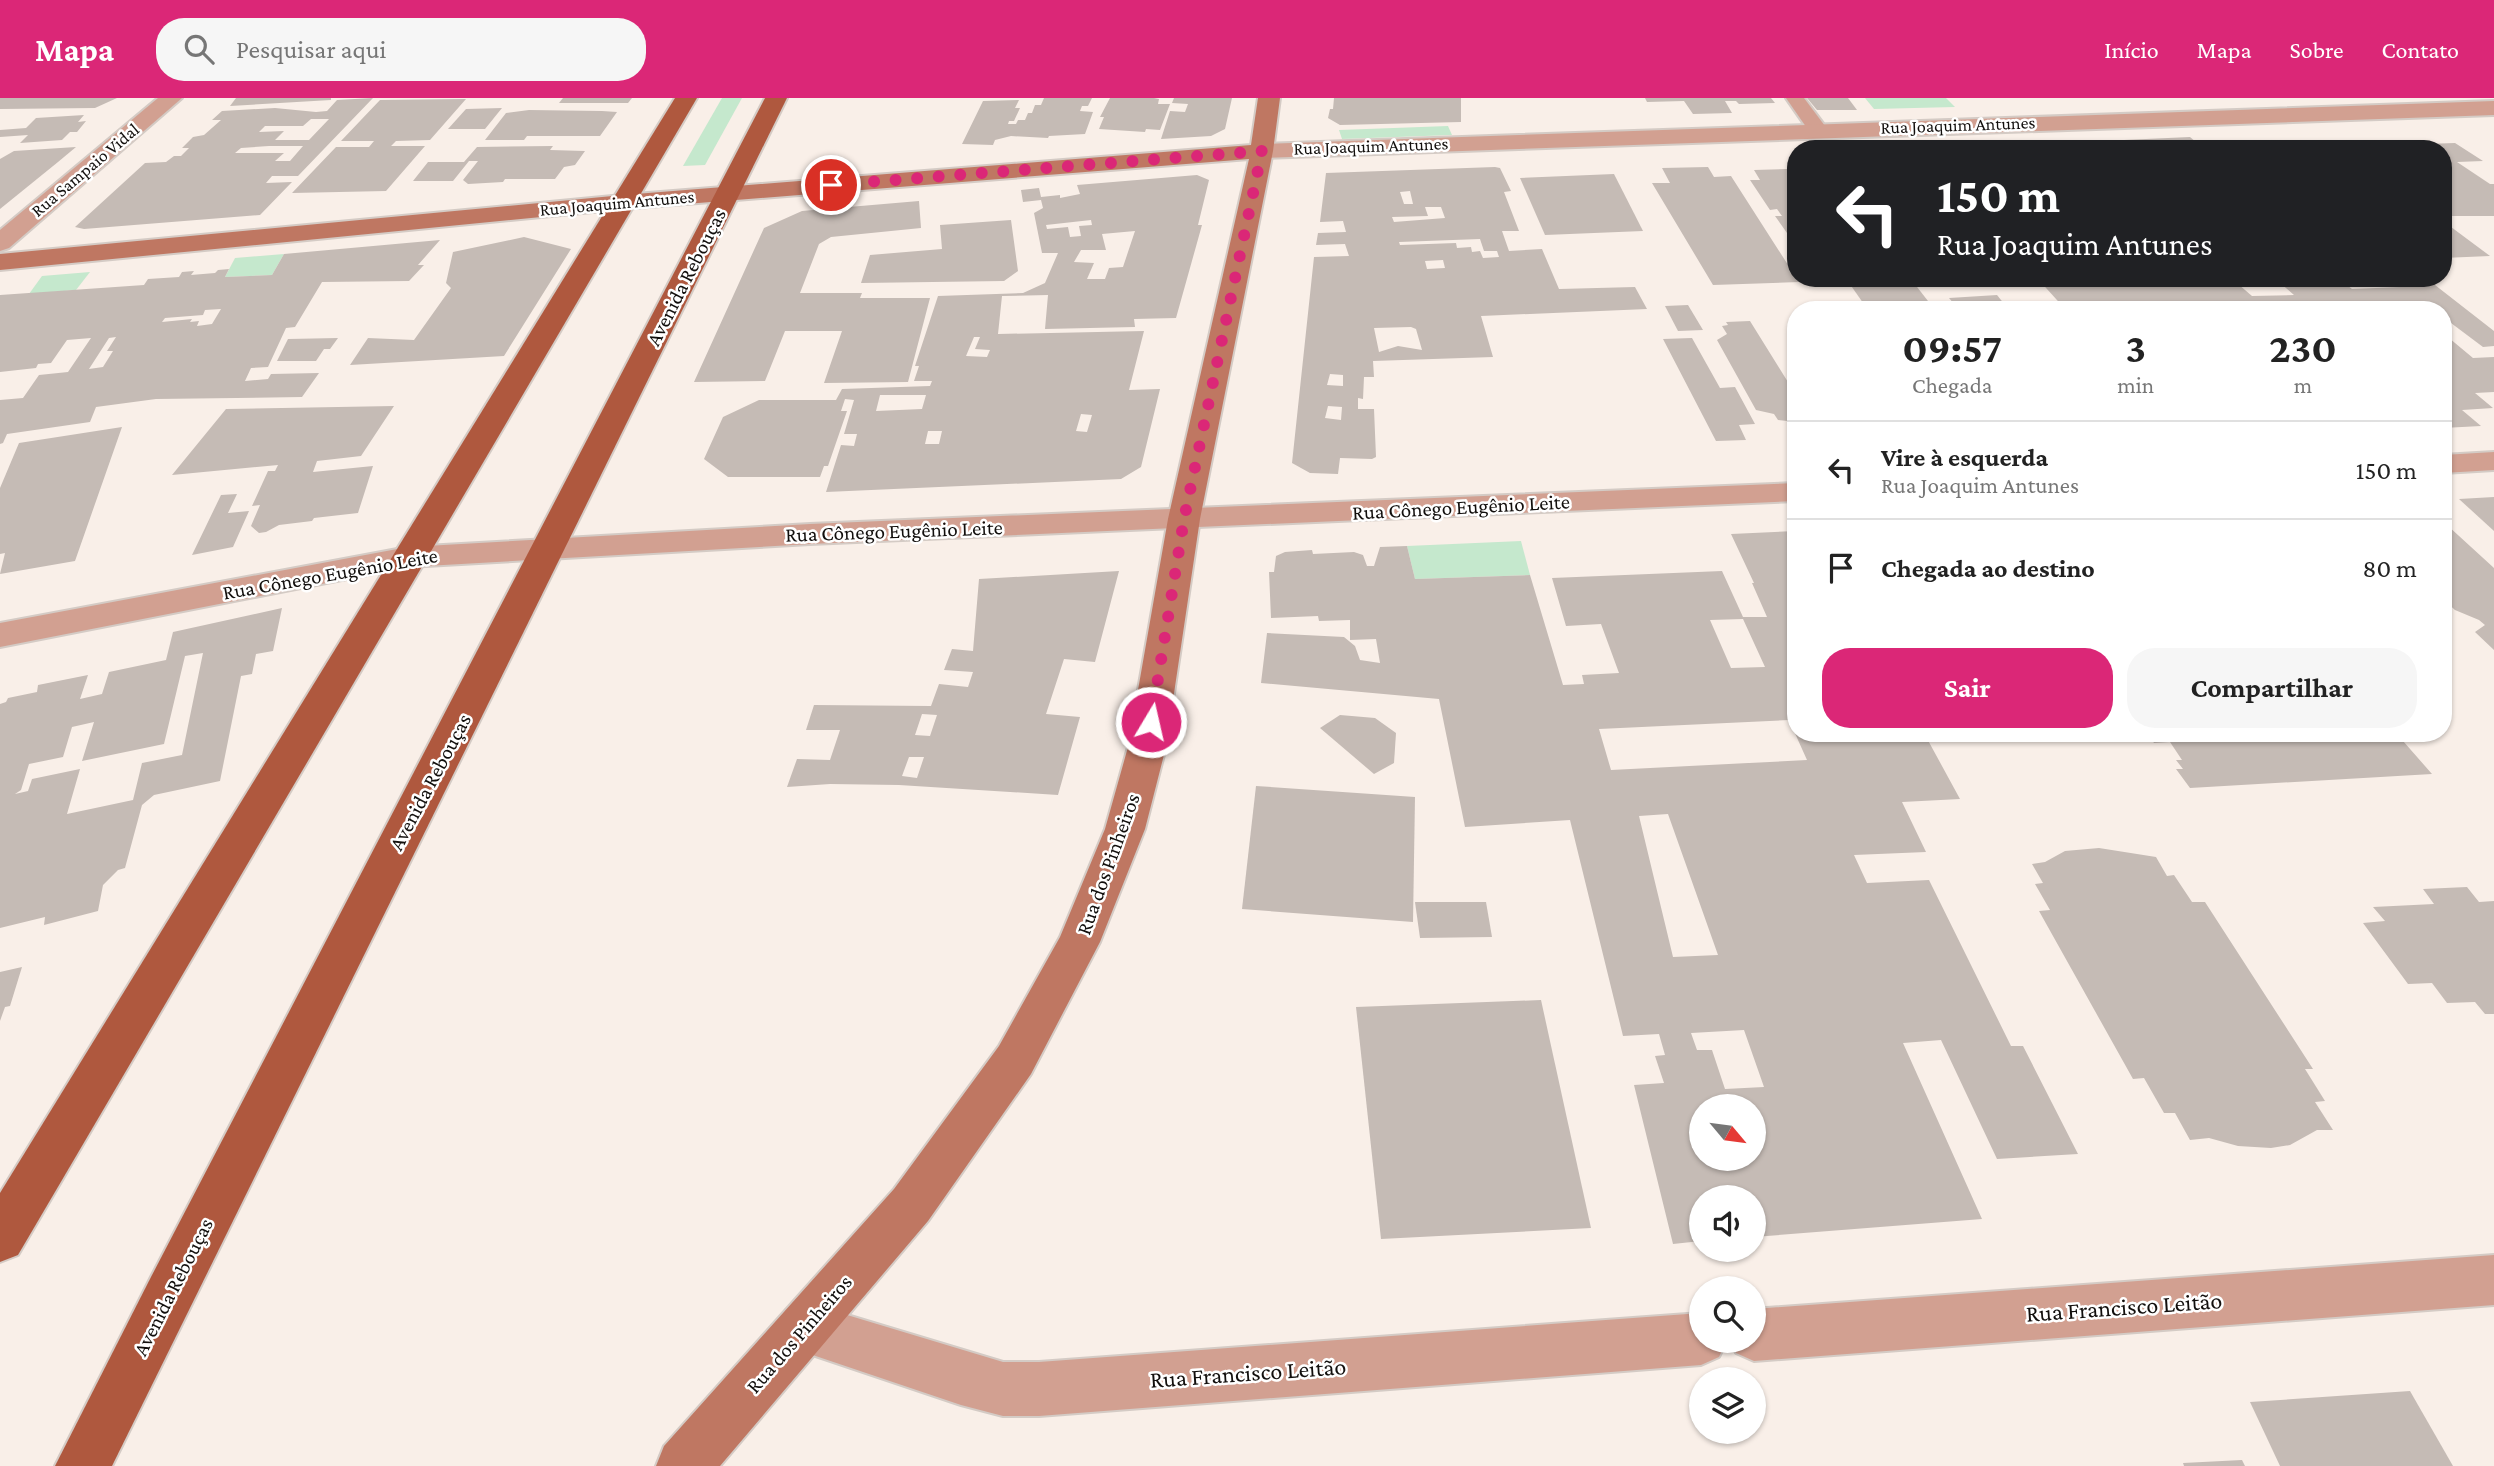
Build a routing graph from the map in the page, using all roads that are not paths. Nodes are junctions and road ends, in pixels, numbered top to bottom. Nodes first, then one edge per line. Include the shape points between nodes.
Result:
1 (171, 98) edge
2 (686, 98) edge
3 (776, 98) edge
4 (1269, 98) edge
5 (1795, 98) edge
6 (2494, 108) edge
7 (1818, 130) junction
8 (1262, 151) junction
9 (728, 194) junction
10 (623, 202) junction
11 (0, 243) edge
12 (0, 262) edge
13 (2494, 461) edge
14 (2452, 463) edge
15 (1787, 492) edge
16 (1184, 519) junction
17 (551, 547) junction
18 (408, 557) junction
19 (0, 635) edge
20 (0, 1238) edge
21 (2494, 1280) edge
22 (804, 1328) junction
23 (1766, 1334) edge
24 (1689, 1340) edge
25 (83, 1466) edge
26 (684, 1466) edge

1 - 11 street, Rua Sampaio Vidal
2 - 10 main road
3 - 9 main road, Avenida Rebouças
4 - 8 main road, Rua dos Pinheiros
5 - 7 lane
6 - 7 street, Rua Joaquim Antunes
7 - 8 street, Rua Joaquim Antunes
8 - 9 main road, Rua Joaquim Antunes
8 - 16 main road, Rua dos Pinheiros
9 - 10 main road, Rua Joaquim Antunes
9 - 17 main road, Avenida Rebouças
10 - 12 main road, Rua Joaquim Antunes
10 - 18 main road
13 - 14 street
15 - 16 street, Rua Cônego Eugênio Leite
16 - 17 street, Rua Cônego Eugênio Leite
16 - 22 main road, Rua dos Pinheiros via 1147,747 1125,829 1079,942 1015,1060 911,1205
17 - 18 street, Rua Cônego Eugênio Leite
17 - 25 main road, Avenida Rebouças via 327,979
18 - 19 street, Rua Cônego Eugênio Leite
18 - 20 main road
21 - 23 street, Rua Francisco Leitão
22 - 24 street, Rua Francisco Leitão via 1003,1389
22 - 26 main road, Rua dos Pinheiros

